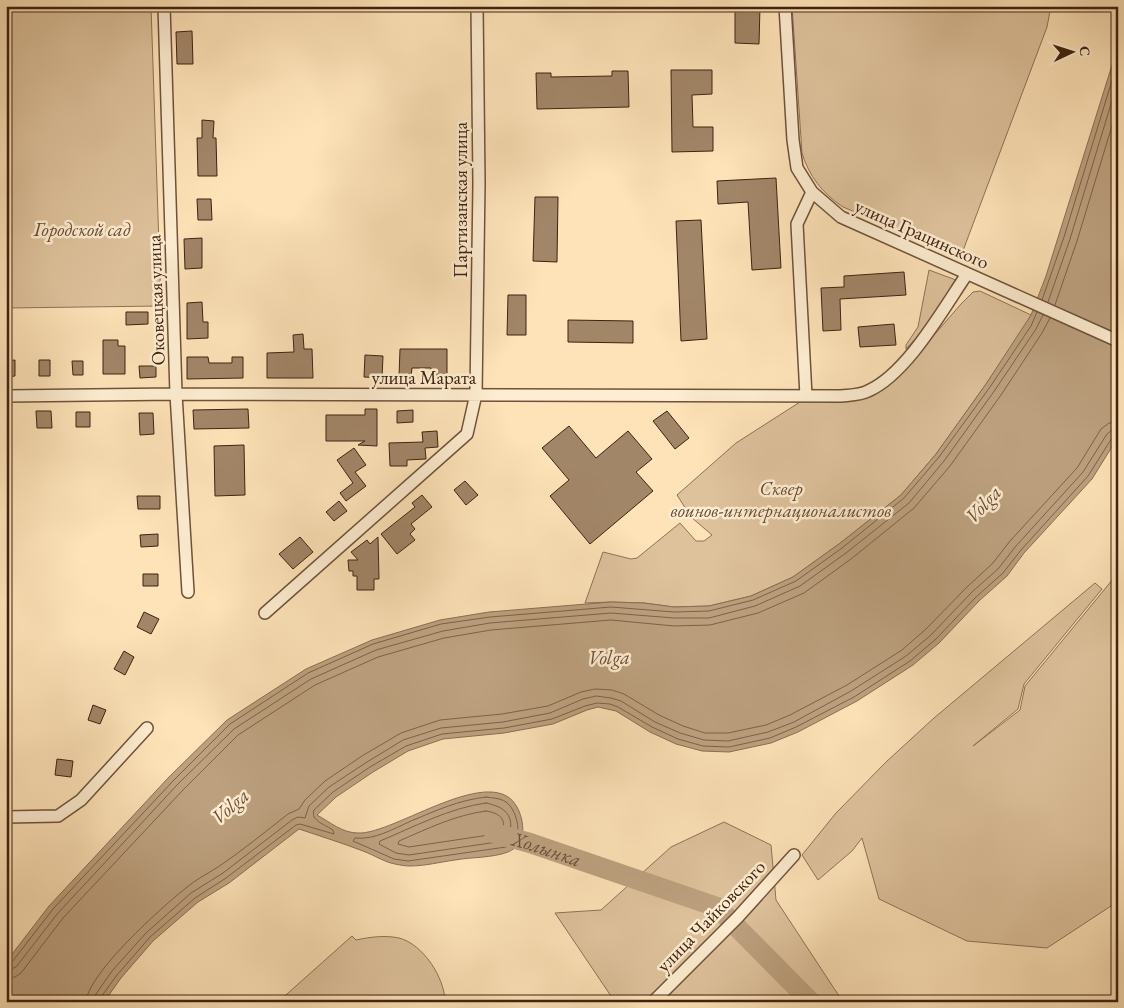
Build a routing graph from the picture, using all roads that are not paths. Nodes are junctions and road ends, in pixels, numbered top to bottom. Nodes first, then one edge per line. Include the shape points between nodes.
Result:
1 (164, 6) edge
2 (477, 6) edge
3 (785, 6) edge
4 (812, 192) junction
5 (967, 274) junction
6 (1118, 341) edge
7 (176, 394) junction
8 (476, 394) junction
9 (6, 396) edge
10 (806, 396) junction
11 (188, 592) dead end
12 (265, 613) dead end
13 (146, 728) dead end
14 (6, 817) edge
15 (794, 854) dead end
16 (653, 1002) edge

1 - 7 street, Оковецкая улица
2 - 8 street, Партизанская улица
3 - 4 street, улица Грацинского via 797,168
4 - 5 street, улица Грацинского via 841,217
4 - 10 street via 797,224
5 - 6 street, улица Грацинского
5 - 10 street, улица Марата via 918,347 884,381 867,392
7 - 8 street, улица Марата
7 - 9 street, улица Марата
7 - 11 street, Оковецкая улица
8 - 10 street, улица Марата
8 - 12 street, Партизанская улица via 466,434
13 - 14 street via 81,800 58,816
15 - 16 street, улица Чайковского via 738,917

